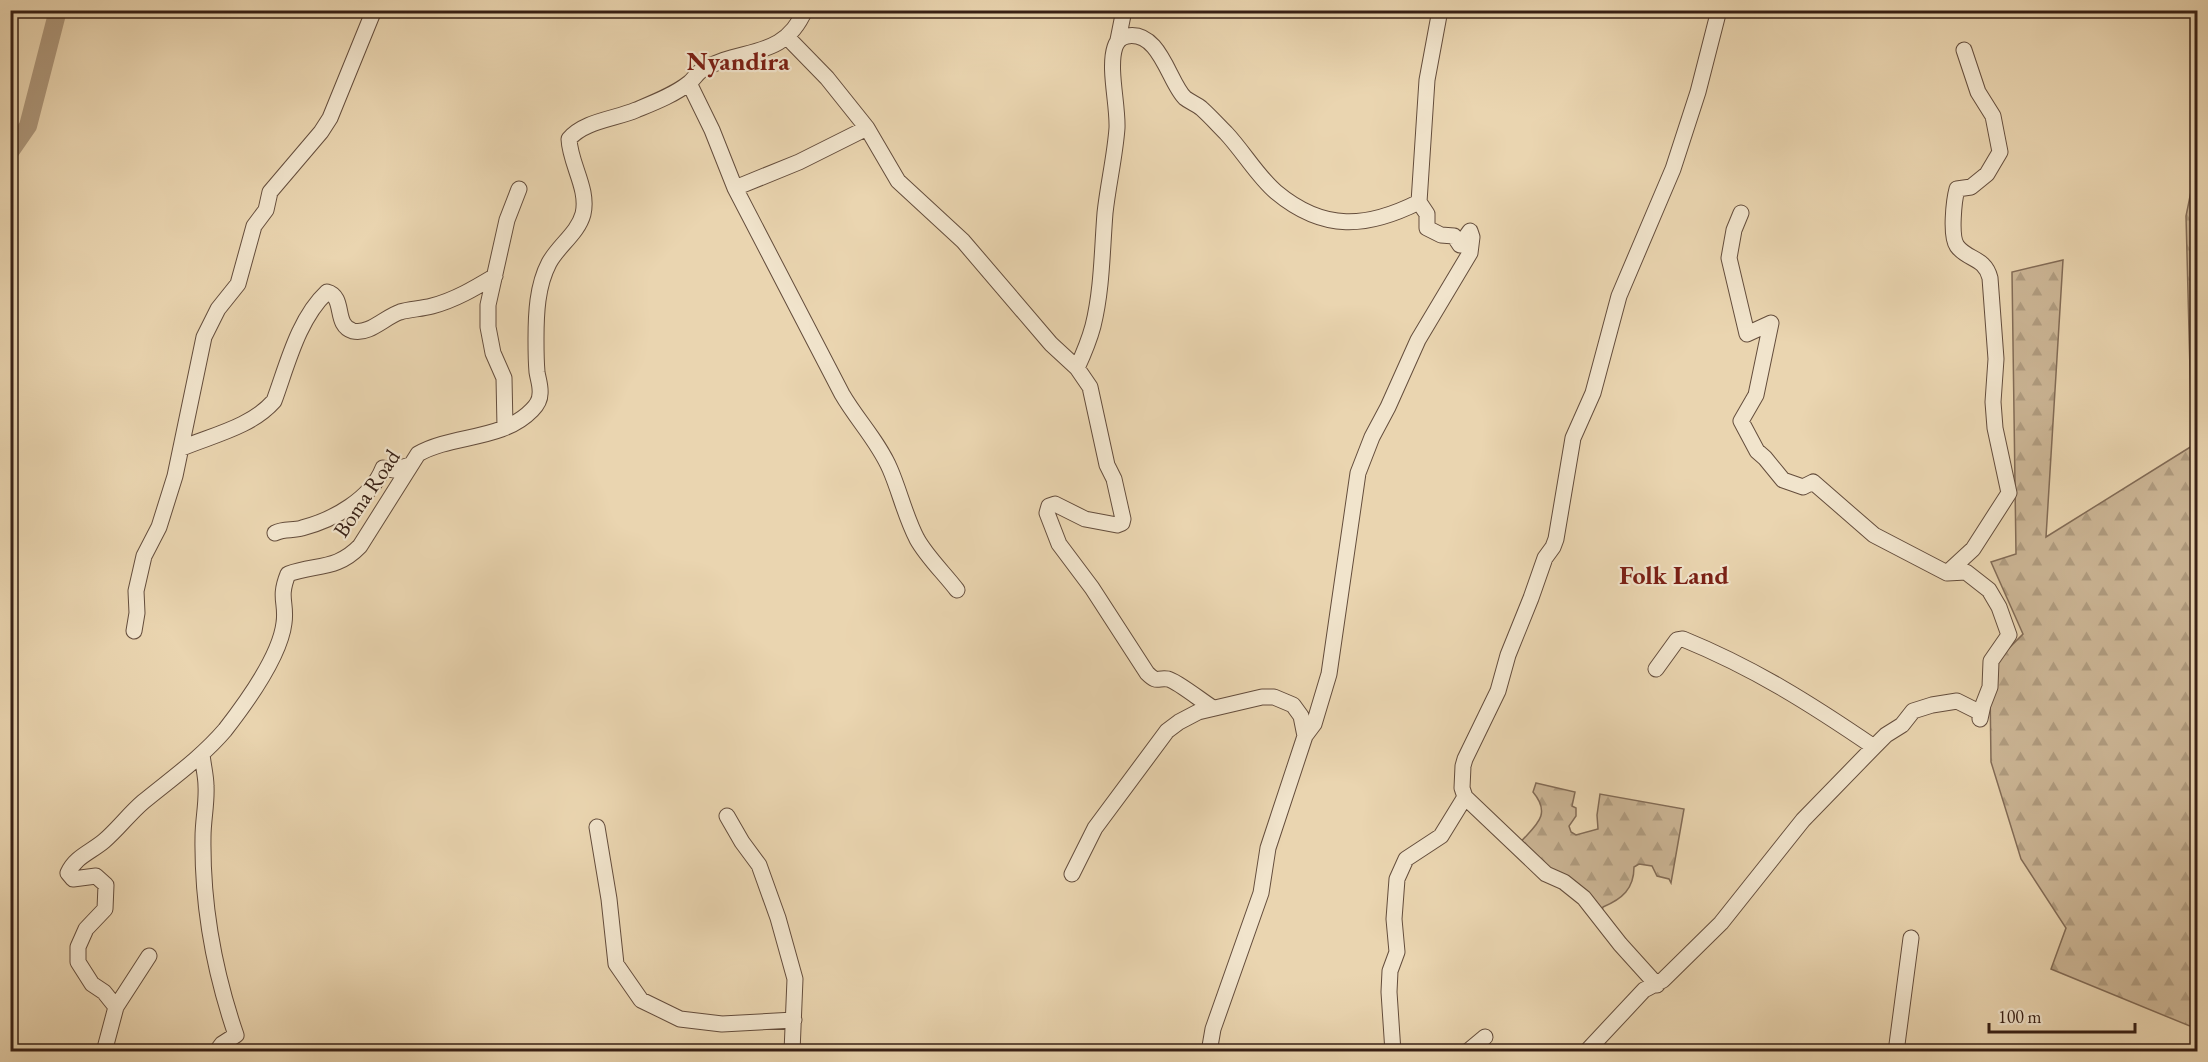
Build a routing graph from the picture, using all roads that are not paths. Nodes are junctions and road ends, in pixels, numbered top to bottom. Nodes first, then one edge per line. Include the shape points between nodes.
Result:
1 (374, 10) edge
2 (805, 10) edge
3 (1124, 10) edge
4 (1440, 10) edge
5 (1719, 10) edge
6 (788, 38) junction
7 (1118, 40) junction
8 (1964, 50) dead end
9 (689, 83) junction
10 (867, 128) junction
11 (735, 188) junction
12 (519, 189) dead end
13 (1419, 202) junction
14 (1741, 213) dead end
15 (495, 276) junction
16 (1077, 368) junction
17 (505, 427) junction
18 (182, 448) junction
19 (410, 465) junction
20 (275, 533) dead end
21 (1947, 573) junction
22 (957, 590) dead end
23 (134, 631) dead end
24 (1656, 669) dead end
25 (1213, 708) junction
26 (1305, 736) junction
27 (1874, 747) junction
28 (202, 754) junction
29 (1465, 797) junction
30 (727, 816) dead end
31 (597, 827) dead end
32 (1072, 874) dead end
33 (1911, 938) dead end
34 (149, 956) dead end
35 (1657, 985) junction
36 (116, 1006) junction
37 (794, 1020) junction
38 (1485, 1038) dead end
39 (104, 1052) edge
40 (216, 1052) edge
41 (792, 1052) edge
42 (1209, 1052) edge
43 (1393, 1052) edge
44 (1467, 1052) edge
45 (1586, 1052) edge
46 (1896, 1052) edge

1 - 18 street via 330,118 270,192 266,210 250,236 238,284 218,309 204,336
2 - 6 street
3 - 7 street
4 - 13 street via 1426,80
5 - 29 street via 1673,169 1619,296 1593,393 1573,438 1556,539 1545,558 1498,691 1463,766
6 - 9 street, Boma Road via 719,62 700,71
6 - 10 street
7 - 13 street via 1135,35 1147,40 1158,51 1185,98 1199,106 1227,134 1275,192 1302,209 1344,223 1368,222
7 - 16 street via 1113,60 1117,128 1094,325
8 - 21 street via 1978,92 1993,116 2000,152 1987,174 1971,187 1957,189 1953,234 1956,245 1988,269 1990,278 1996,360 1995,428 2009,493 1973,549
9 - 11 street
9 - 17 street, Boma Road via 633,111 576,130 569,139 583,192 583,215 549,263 540,290 536,321 540,394 537,405
10 - 11 street
10 - 16 street via 898,181 963,241 1051,344
11 - 22 street via 842,394 890,469 918,541
12 - 15 street via 507,220
13 - 26 street via 1426,214 1427,228 1454,236 1460,245 1470,231 1470,253 1418,340 1358,473 1329,674 1314,724
14 - 21 street via 1729,258 1747,334 1771,323 1756,395 1741,421 1756,451 1783,480 1803,486 1814,482 1874,534
15 - 17 street via 488,327 493,353 504,378
15 - 18 street via 447,301 401,312 363,331 344,326 337,298 327,292 296,341 268,409 250,421
16 - 25 street via 1090,387 1123,519 1117,525 1085,519 1052,504 1047,513 1059,544 1147,673 1153,679 1171,680
17 - 19 street, Boma Road via 429,448
18 - 23 street via 159,527 144,556 136,591 138,613
19 - 20 street via 394,470 383,468 366,494 326,520
19 - 28 street, Boma Road via 350,557 288,574 282,589 284,622 276,649 237,715
21 - 27 street via 1966,572 1989,590 2009,635 1991,661 1990,687 1981,716 1957,701 1932,705 1913,711
24 - 27 street via 1677,640 1683,639 1747,667 1803,698
25 - 26 street via 1262,696 1274,697 1293,705 1301,716
25 - 32 street via 1198,712 1167,731 1095,828
26 - 42 street via 1268,848 1261,893 1213,1029
27 - 35 street via 1803,820 1721,922
28 - 36 street, Boma Road via 140,805 104,841 72,863 68,873 73,879 96,876 106,885 105,909 86,929 78,947 78,963 92,984
28 - 40 street via 207,787 203,836 208,921 219,980 236,1035
29 - 35 street via 1546,874 1584,898
29 - 43 street via 1441,836 1406,859 1396,879 1397,952 1390,970 1389,992
30 - 37 street via 759,865 778,918 795,979
31 - 37 street via 616,964 641,1000 680,1019 722,1024
33 - 46 street
34 - 36 street
35 - 45 street via 1644,990
36 - 39 street
37 - 41 street
38 - 44 street

